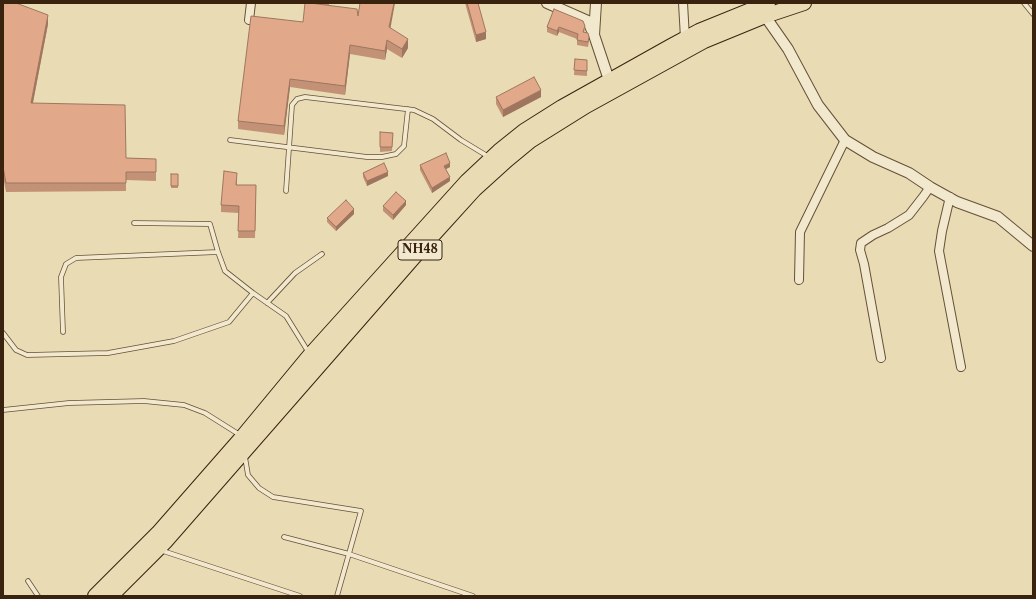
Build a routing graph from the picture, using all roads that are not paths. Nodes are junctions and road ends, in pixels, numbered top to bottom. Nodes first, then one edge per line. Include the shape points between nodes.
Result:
1 (251, 3) edge
2 (547, 3) edge
3 (596, 3) edge
4 (683, 3) edge
5 (804, 3) edge
6 (1024, 3) edge
7 (765, 8) edge
8 (1033, 14) edge
9 (249, 20) edge
10 (594, 35) junction
11 (685, 38) junction
12 (658, 59) junction
13 (613, 85) junction
14 (408, 109) junction
15 (230, 140) dead end
16 (845, 140) junction
17 (289, 147) junction
18 (491, 159) junction
19 (930, 187) junction
20 (286, 191) dead end
21 (950, 197) junction
22 (134, 223) dead end
23 (1033, 246) edge
24 (218, 252) junction
25 (322, 254) dead end
26 (799, 280) dead end
27 (253, 293) junction
28 (267, 303) junction
29 (63, 332) dead end
30 (3, 333) edge
31 (310, 355) junction
32 (881, 358) dead end
33 (961, 367) dead end
34 (3, 410) edge
35 (243, 436) junction
36 (244, 451) junction
37 (284, 537) dead end
38 (153, 546) junction
39 (349, 554) junction
40 (28, 582) dead end
41 (38, 596) edge
42 (95, 596) edge
43 (111, 596) edge
44 (300, 596) edge
45 (337, 596) edge
46 (473, 596) edge

1 - 9 street
2 - 10 street via 588,21
3 - 10 street
4 - 11 street
5 - 7 highway, NH48
6 - 8 lane
7 - 11 highway, NH48 via 726,19
7 - 12 highway, NH48 via 704,41
7 - 16 street via 818,105
10 - 13 street
11 - 12 highway, NH48
12 - 13 highway, NH48
13 - 18 highway, NH48 via 574,100 524,131
13 - 36 highway, NH48 via 586,106 530,141 475,189
14 - 17 lane via 404,146 396,154 367,157
14 - 17 lane via 305,97 297,99 292,105
14 - 18 lane via 433,119
15 - 17 lane
16 - 19 street via 873,157 909,173
16 - 26 street via 800,232
17 - 20 lane
18 - 31 highway, NH48 via 452,197
19 - 21 street
19 - 32 street via 909,215 861,243 860,250
21 - 23 street via 998,217
21 - 33 street via 939,251
22 - 24 lane via 210,224
24 - 27 lane via 225,271
24 - 29 lane via 76,258 66,264 61,277
25 - 28 lane via 295,273
27 - 28 lane
27 - 30 lane via 229,322 174,341 108,353 27,355 16,350
28 - 31 lane via 286,316
31 - 35 highway, NH48
34 - 35 lane via 69,403 152,402 184,405 205,413
35 - 38 highway, NH48
36 - 38 highway, NH48
36 - 39 lane via 248,475 259,488 273,497 361,511
37 - 39 lane
38 - 42 highway, NH48
38 - 43 highway, NH48
38 - 44 lane
39 - 45 lane
39 - 46 lane
40 - 41 lane

